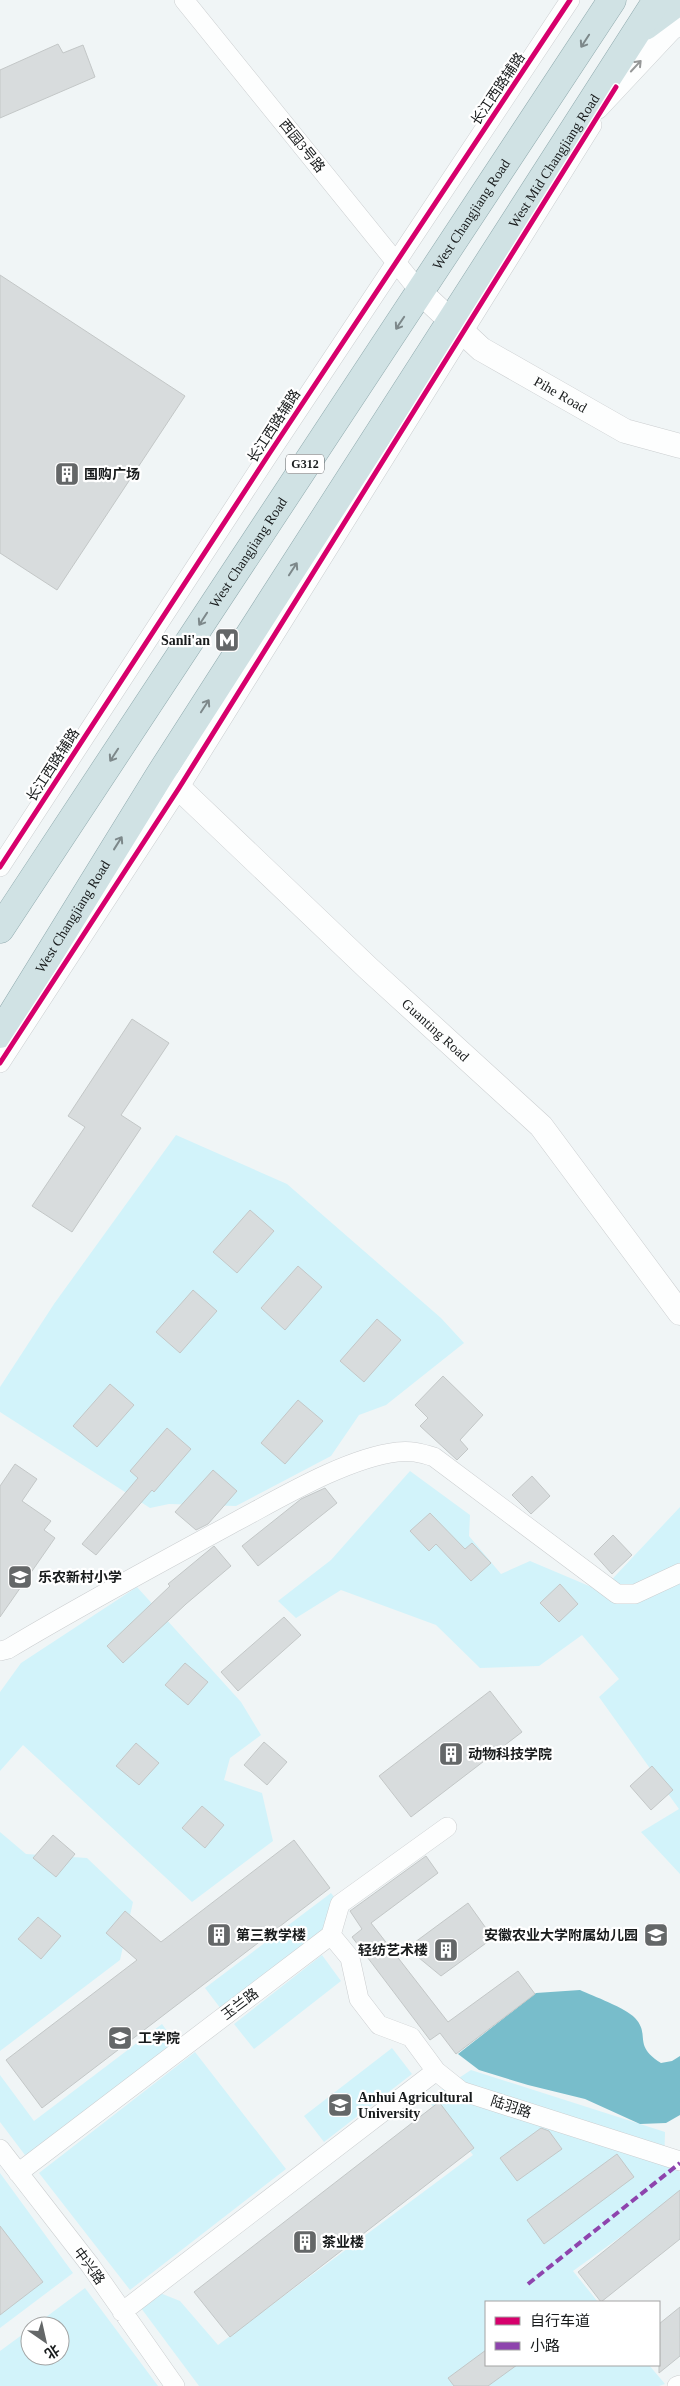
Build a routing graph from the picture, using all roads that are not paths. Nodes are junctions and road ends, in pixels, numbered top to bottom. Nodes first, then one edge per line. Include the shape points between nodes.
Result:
1 (184, 0) edge
2 (570, 0) edge
3 (612, 0) edge
4 (657, 0) edge
5 (680, 0) edge
6 (680, 22) edge
7 (634, 34) junction
8 (616, 87) junction
9 (567, 140) junction
10 (396, 262) junction
11 (420, 292) junction
12 (458, 327) junction
13 (680, 446) edge
14 (169, 782) junction
15 (0, 866) edge
16 (0, 929) edge
17 (0, 1034) edge
18 (0, 1063) edge
19 (680, 1313) edge
20 (680, 1573) edge
21 (0, 1651) edge
22 (447, 1827) dead end
23 (331, 1934) junction
24 (436, 2071) junction
25 (0, 2149) edge
26 (680, 2161) edge
27 (18, 2172) junction
28 (122, 2312) junction
29 (175, 2386) edge

1 - 10 street, 西园3号路
2 - 10 street, 长江西路辅路
3 -> 11 highway, West Changjiang Road / G312
4 - 7 highway, West Mid Changjiang Road
5 - 7 highway
8 -> 6 street
7 - 9 highway, West Mid Changjiang Road
8 - 9 street
8 - 12 street
9 - 12 highway, West Mid Changjiang Road
10 - 11 street, 西园3号路
10 - 15 street, 长江西路辅路
11 - 12 street, Pihe Road
11 -> 16 highway, West Changjiang Road / G312
12 - 13 street, Pihe Road via 481,349 625,430
14 -> 12 highway, West Changjiang Road
17 -> 14 highway, West Changjiang Road
14 - 18 street
14 - 19 street, Guanting Road via 541,1126
20 - 21 street via 635,1594 616,1594 434,1457 416,1451 397,1452 362,1460 292,1492
22 - 23 street via 340,1904
23 - 24 street, 陆羽路 via 350,1958 359,1999 378,2025 411,2037
23 - 27 street, 玉兰路
24 - 26 street, 陆羽路 via 461,2091
24 - 28 street
25 - 27 street, 中兴路
27 - 28 street, 中兴路
28 - 29 street, 中兴路

